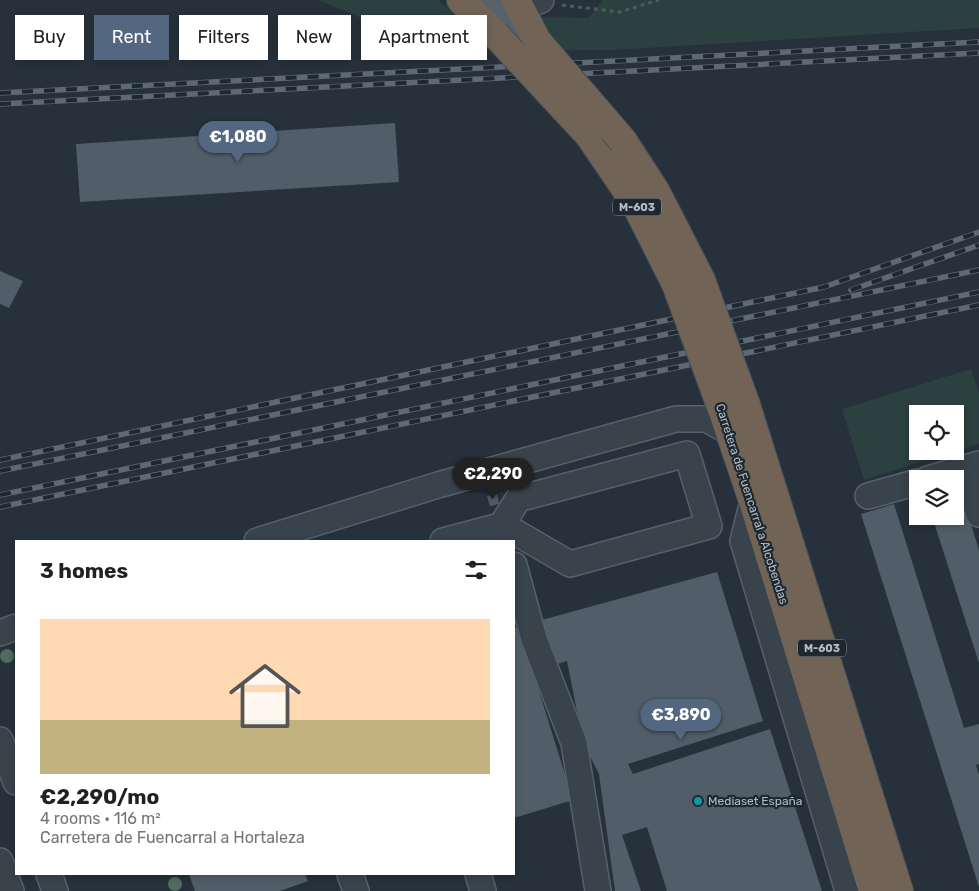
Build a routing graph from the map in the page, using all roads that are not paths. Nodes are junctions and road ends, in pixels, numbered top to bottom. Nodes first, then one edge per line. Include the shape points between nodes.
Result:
1 (472, 2) edge
2 (529, 3) edge
3 (537, 40) junction
4 (688, 282) junction
5 (733, 415) junction
6 (972, 466) edge
7 (958, 470) edge
8 (909, 485) edge
9 (868, 496) dead end
10 (753, 501) junction
11 (979, 514) edge
12 (500, 536) edge
13 (260, 540) edge
14 (454, 540) edge
15 (515, 542) edge
16 (515, 569) edge
17 (15, 627) edge
18 (0, 633) edge
19 (0, 740) edge
20 (15, 779) edge
21 (49, 875) edge
22 (350, 875) edge
23 (478, 875) edge
24 (55, 891) edge
25 (356, 891) edge
26 (483, 891) edge
27 (598, 891) edge
28 (848, 891) edge
29 (873, 891) edge
30 (899, 891) edge

1 - 3 main road, M-603
1 - 4 highway, Carretera de Fuencarral a Alcobendas / M-603, bridge via 495,34 589,135
2 - 3 highway
3 - 4 highway, Carretera de Fuencarral a Alcobendas / M-603, bridge via 623,141 656,192
4 - 5 highway, Carretera de Fuencarral a Alcobendas / M-603, bridge
5 - 10 highway, Carretera de Fuencarral a Alcobendas / M-603
5 - 13 street via 676,419 438,485
5 - 30 highway, Carretera de Fuencarral a Alcobendas / M-603
6 - 7 street
6 - 11 street
8 - 9 street
10 - 28 street via 743,540
10 - 29 highway, Carretera de Fuencarral a Alcobendas / M-603
12 - 14 street
12 - 15 street via 518,499 687,454 709,526 570,564
16 - 27 street via 534,638 574,743
17 - 18 street
19 - 20 street
21 - 24 street
22 - 25 street
23 - 26 street

